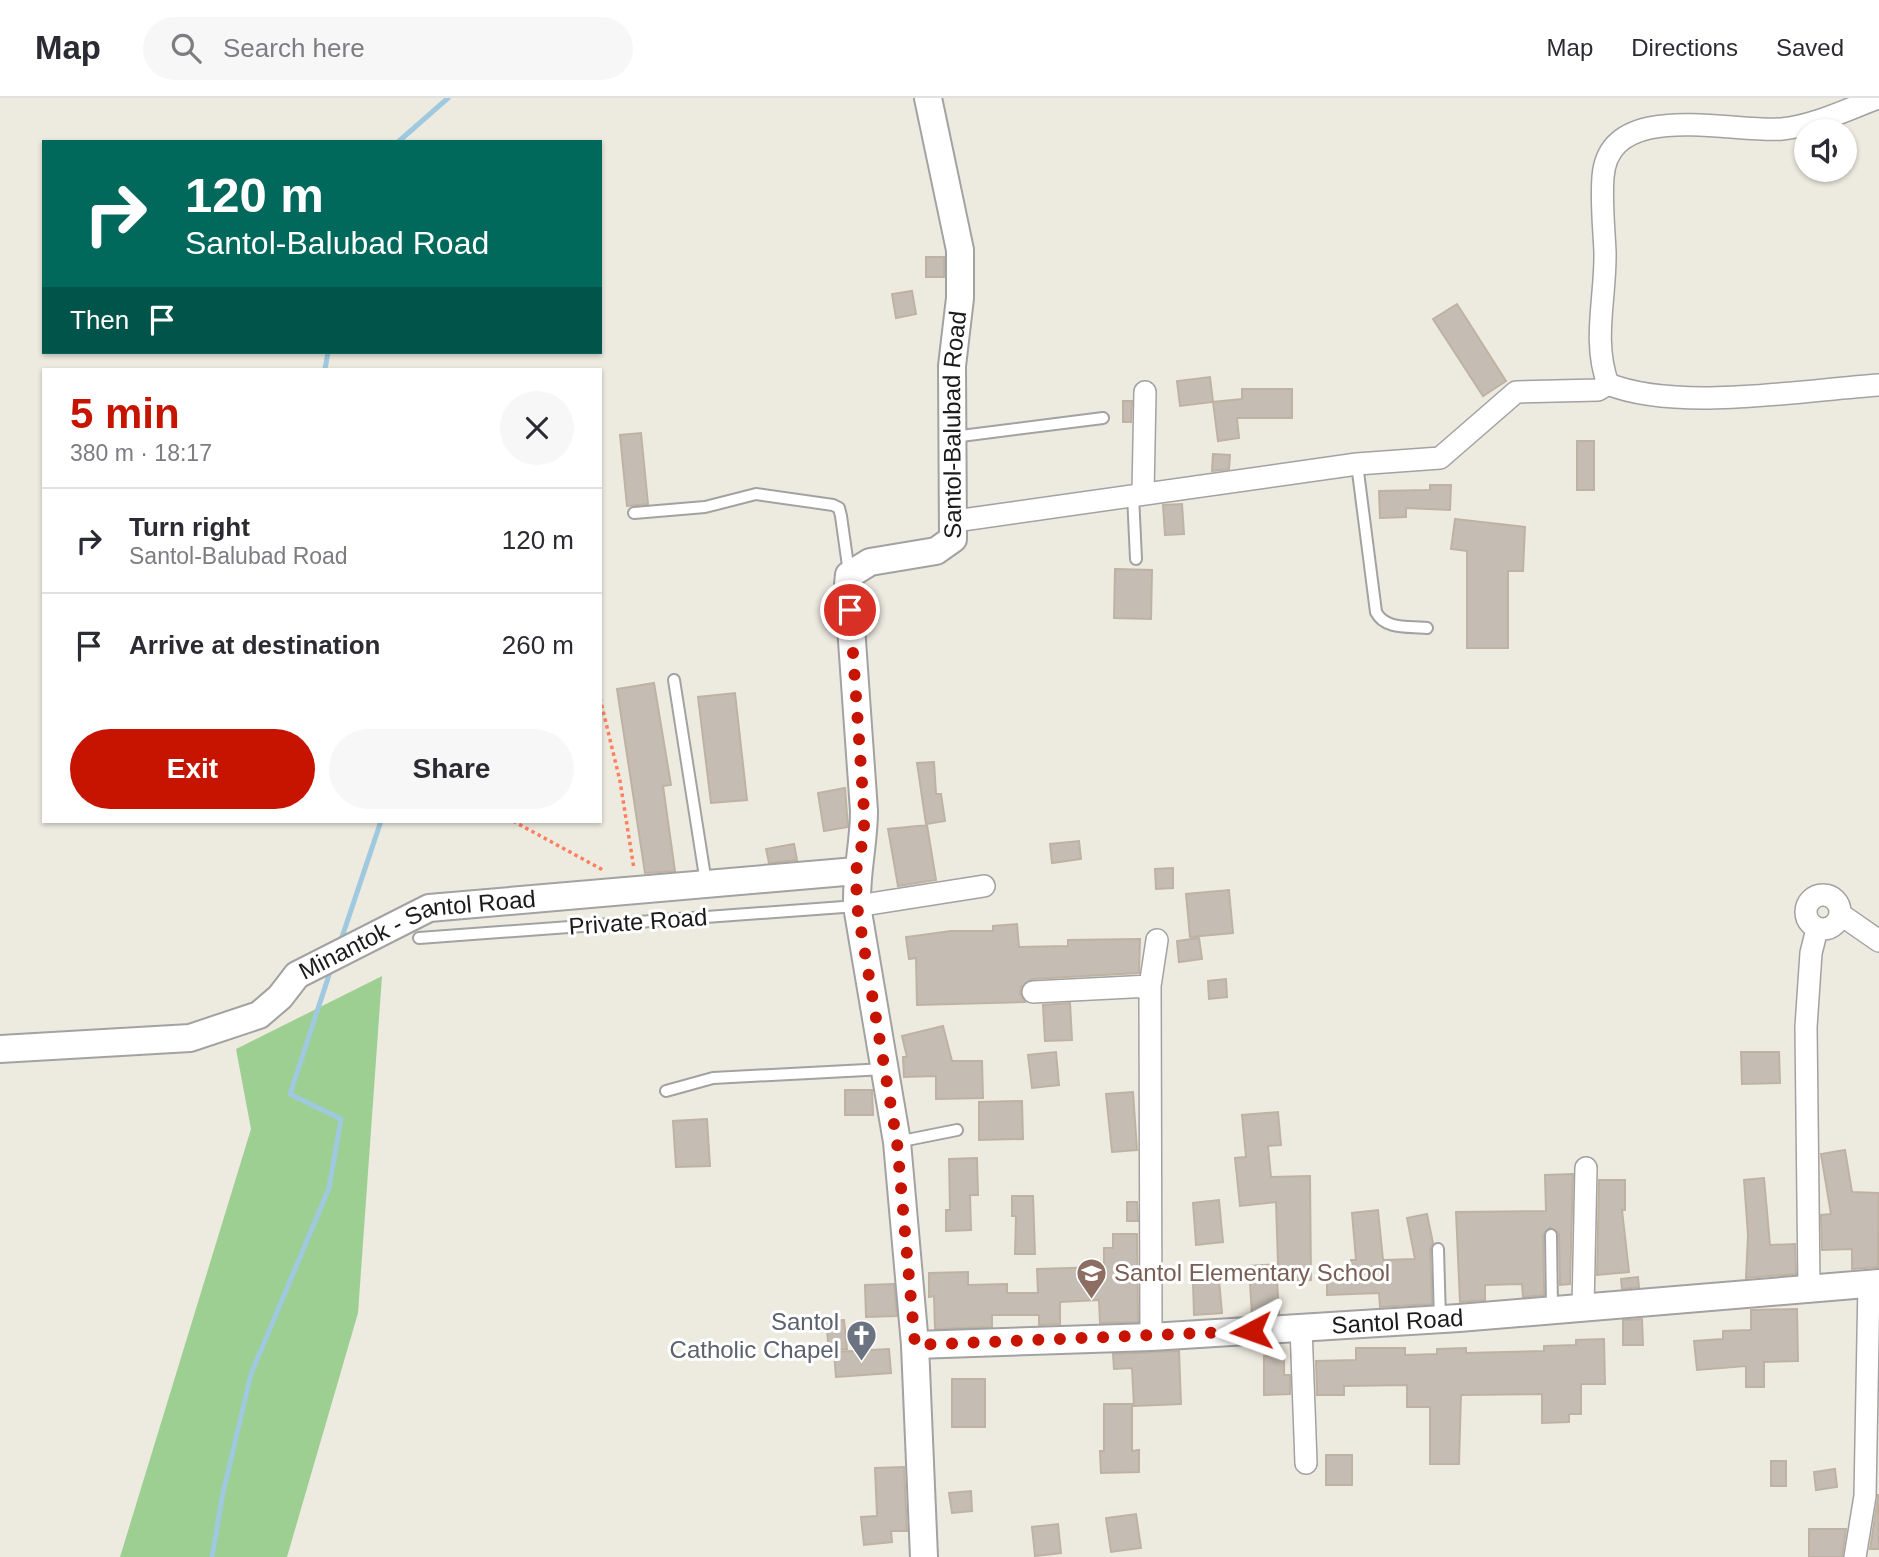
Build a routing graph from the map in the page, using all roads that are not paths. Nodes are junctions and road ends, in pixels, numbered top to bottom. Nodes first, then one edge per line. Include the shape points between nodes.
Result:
1 (929, 98) edge
2 (1878, 98) edge
3 (1608, 384) junction
4 (1879, 385) edge
5 (1145, 392) dead end
6 (1103, 418) dead end
7 (953, 437) junction
8 (1357, 464) junction
9 (1138, 494) junction
10 (634, 513) dead end
11 (955, 521) junction
12 (1136, 559) dead end
13 (849, 575) junction
14 (1427, 628) dead end
15 (674, 680) dead end
16 (856, 871) junction
17 (706, 883) junction
18 (984, 886) dead end
19 (857, 906) junction
20 (1840, 914) junction
21 (1817, 929) junction
22 (419, 938) dead end
23 (1157, 940) dead end
24 (1879, 941) edge
25 (1150, 986) junction
26 (1033, 992) dead end
27 (0, 1049) edge
28 (885, 1069) junction
29 (666, 1091) dead end
30 (957, 1130) dead end
31 (897, 1142) junction
32 (1586, 1168) dead end
33 (1551, 1234) dead end
34 (1438, 1249) dead end
35 (1874, 1283) edge
36 (1809, 1289) junction
37 (1583, 1308) junction
38 (1552, 1311) junction
39 (1440, 1320) junction
40 (1301, 1327) junction
41 (1151, 1337) junction
42 (915, 1345) junction
43 (1306, 1463) dead end
44 (1872, 1497) edge
45 (924, 1557) edge
46 (1854, 1557) edge

1 - 7 street, Santol-Balubad Road via 960,250 952,366
2 - 3 street via 1784,129 1666,122 1642,126 1615,145 1603,176 1605,270 1599,341
3 - 4 street via 1659,397
3 - 8 street via 1598,390 1516,392 1440,457
5 - 9 street
6 - 7 lane
7 - 11 street, Santol-Balubad Road
8 - 9 street
8 - 14 lane via 1376,612 1380,620 1392,625
9 - 11 street
9 - 12 lane
10 - 13 lane via 705,507 756,494 834,505 841,516
11 - 13 street, Santol-Balubad Road via 948,545 870,562
13 - 16 street via 864,811
15 - 17 lane
16 - 17 street, Minantok - Santol Road
16 - 19 street
17 - 27 street, Minantok - Santol Road via 429,908 297,975 259,1015 190,1038
18 - 19 street
19 - 22 lane, Private Road
19 - 28 street
20 - 21 street via 1832,928
20 - 21 street via 1840,907 1829,896 1814,898 1805,911
20 - 24 street
21 - 36 street via 1805,1027
23 - 25 street
25 - 26 street
25 - 41 street
28 - 29 lane via 713,1078
28 - 31 street
30 - 31 lane
31 - 42 street
32 - 37 street
33 - 38 lane
34 - 39 lane
35 - 36 street, Santol Road
35 - 44 street
36 - 37 street, Santol Road
37 - 38 street, Santol Road
38 - 39 street, Santol Road
39 - 40 street, Santol Road
40 - 41 street, Santol Road
40 - 43 street
41 - 42 street, Santol Road
42 - 45 street
44 - 46 street

